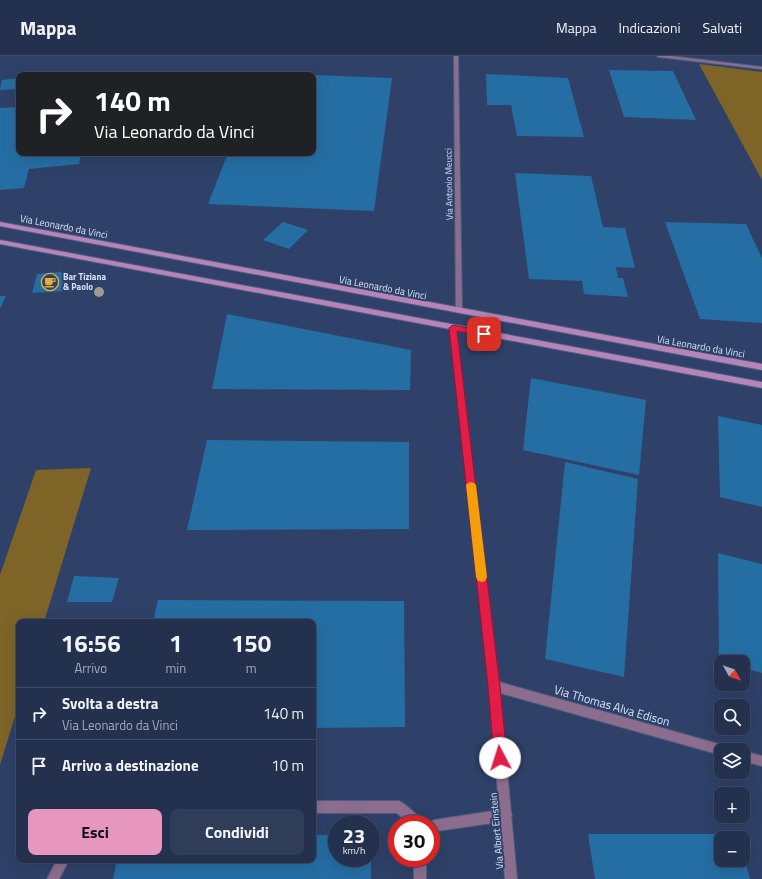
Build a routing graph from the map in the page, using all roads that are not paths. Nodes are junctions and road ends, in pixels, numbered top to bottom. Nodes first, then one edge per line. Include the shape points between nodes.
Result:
1 (456, 56) edge
2 (659, 56) edge
3 (762, 68) edge
4 (0, 224) edge
5 (0, 242) edge
6 (459, 311) junction
7 (453, 328) junction
8 (762, 367) edge
9 (762, 385) edge
10 (494, 686) junction
11 (714, 748) edge
12 (750, 758) edge
13 (762, 761) edge
14 (316, 808) edge
15 (407, 815) edge
16 (506, 816) junction
17 (440, 825) edge
18 (61, 863) edge
19 (420, 867) edge
20 (52, 879) edge
21 (420, 879) edge
22 (511, 879) edge

1 - 6 street, Via Antonio Meucci
2 - 3 street
4 - 6 main road, Via Leonardo da Vinci
5 - 7 main road
6 - 8 main road, Via Leonardo da Vinci
7 - 9 main road
7 - 10 street, Via Albert Einstein
10 - 11 street, Via Thomas Alva Edison
10 - 16 street, Via Albert Einstein
12 - 13 street
14 - 15 street via 399,807
16 - 17 street
16 - 22 street, Via Albert Einstein
18 - 20 street
19 - 21 street

